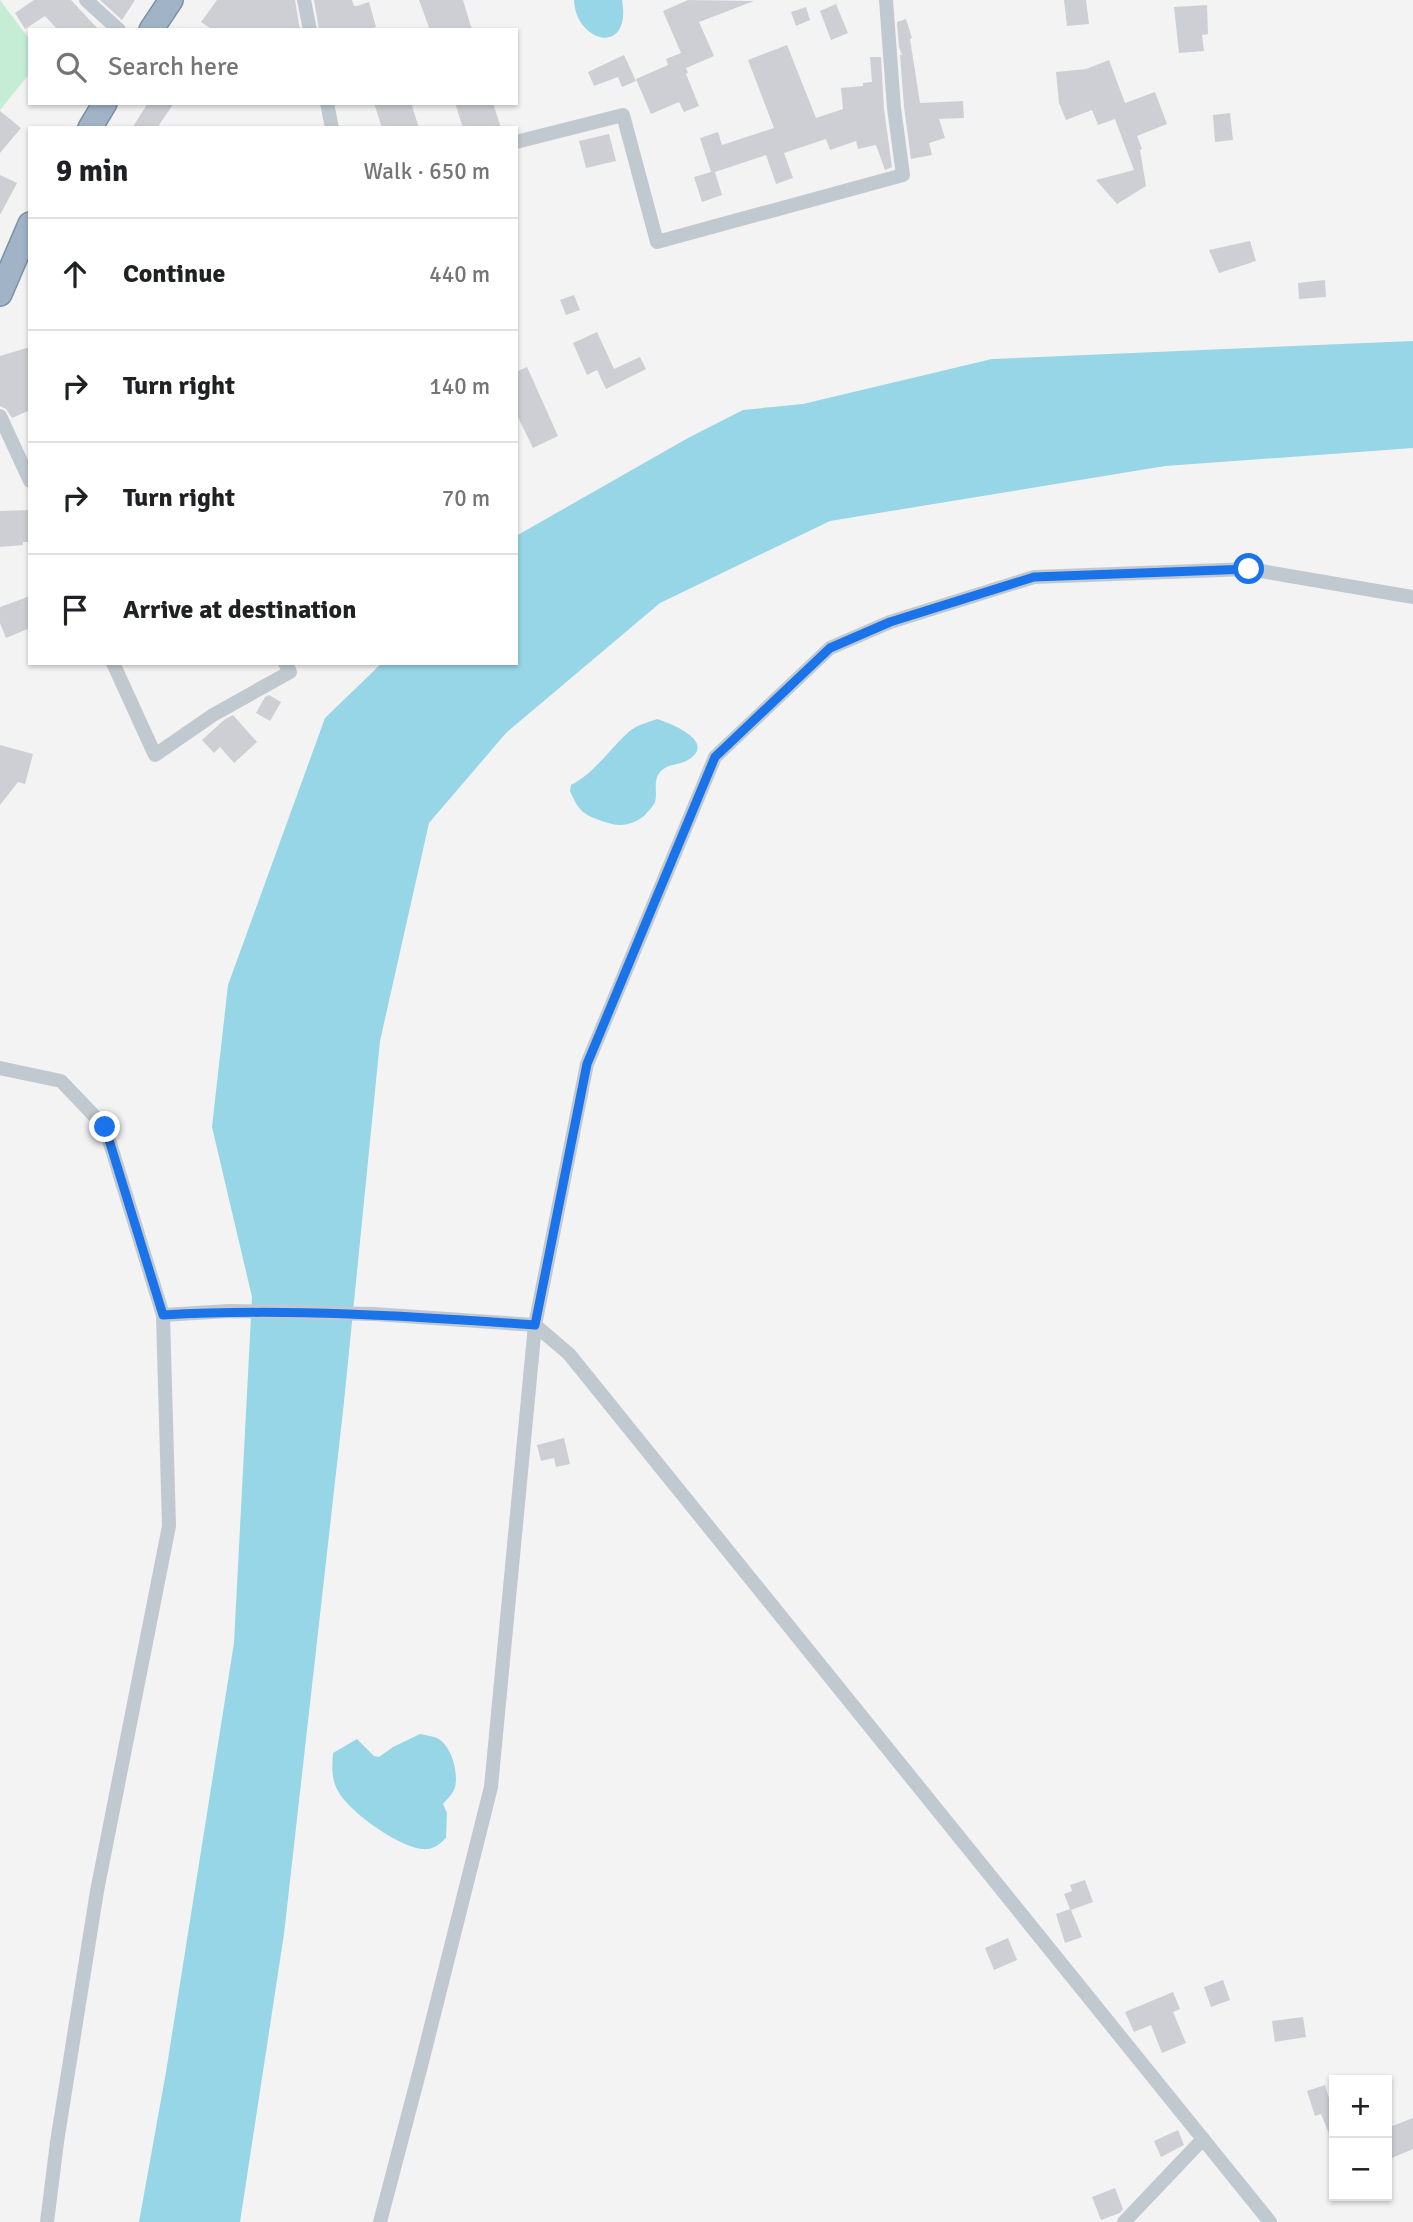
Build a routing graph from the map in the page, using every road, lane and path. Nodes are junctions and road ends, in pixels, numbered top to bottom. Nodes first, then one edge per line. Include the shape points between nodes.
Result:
1 (86, 0) edge
2 (171, 0) edge
3 (304, 0) edge
4 (886, 0) edge
5 (117, 28) edge
6 (152, 28) edge
7 (310, 28) edge
8 (104, 105) edge
9 (327, 105) edge
10 (91, 126) edge
11 (332, 126) edge
12 (518, 141) edge
13 (28, 228) edge
14 (0, 294) edge
15 (0, 416) edge
16 (28, 477) edge
17 (1413, 597) edge
18 (114, 665) edge
19 (286, 665) edge
20 (0, 1068) edge
21 (163, 1315) junction
22 (535, 1325) junction
23 (1203, 2139) junction
24 (47, 2222) edge
25 (380, 2222) edge
26 (1124, 2222) edge
27 (1270, 2222) edge

1 - 5 street
2 - 6 highway
3 - 7 street
4 - 12 street via 903,174 657,242 623,115
8 - 10 highway
9 - 11 street
13 - 14 highway
15 - 16 street
17 - 22 street via 1249,569 1034,577 890,622 830,648 715,757 587,1064
18 - 19 street via 155,755 213,715 290,672
20 - 21 street via 61,1081 105,1127
21 - 22 street via 229,1311 374,1314
21 - 24 street via 169,1526 97,1891
22 - 23 street via 569,1354
22 - 25 street via 491,1787
23 - 26 street
23 - 27 street

